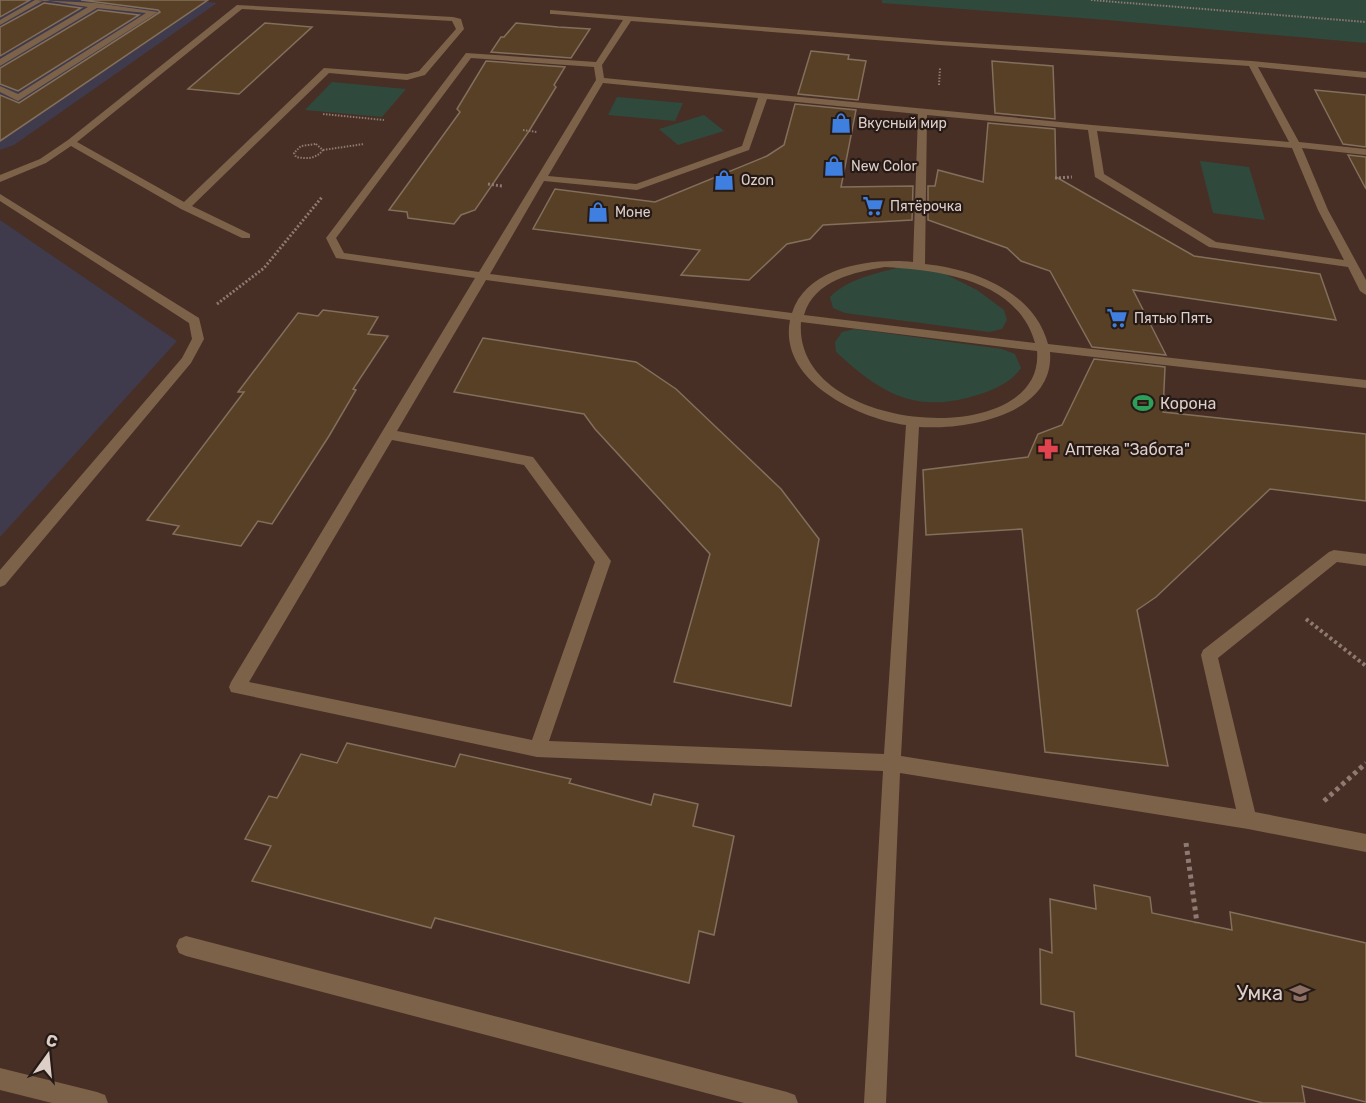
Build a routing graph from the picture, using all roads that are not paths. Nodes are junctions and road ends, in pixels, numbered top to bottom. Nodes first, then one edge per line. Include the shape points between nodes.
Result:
1 (41, 0) edge
2 (48, 0) edge
3 (96, 5) junction
4 (553, 12) dead end
5 (628, 17) junction
6 (0, 22) edge
7 (0, 63) edge
8 (1252, 64) junction
9 (598, 66) junction
10 (1366, 75) edge
11 (600, 80) junction
12 (0, 89) edge
13 (764, 96) junction
14 (923, 111) junction
15 (1092, 128) junction
16 (71, 142) junction
17 (1296, 145) junction
18 (1366, 152) edge
19 (540, 178) junction
20 (0, 179) edge
21 (0, 197) edge
22 (185, 207) junction
23 (246, 236) dead end
24 (920, 264) junction
25 (1351, 264) junction
26 (482, 276) junction
27 (1366, 291) edge
28 (794, 319) junction
29 (1044, 350) junction
30 (1366, 384) edge
31 (913, 422) junction
32 (387, 434) junction
33 (1366, 560) edge
34 (0, 581) edge
35 (537, 748) junction
36 (892, 763) junction
37 (1248, 820) junction
38 (1366, 843) edge
39 (186, 946) dead end
40 (0, 1079) edge
41 (97, 1103) edge
42 (787, 1103) edge
43 (874, 1103) edge

1 - 6 street
2 - 3 street
3 - 7 street
3 - 12 street via 154,12 18,98
4 - 5 street
5 - 8 street
5 - 9 street
8 - 10 street
8 - 17 street
9 - 11 street
9 - 26 street via 469,55 331,238 340,256
11 - 13 street
11 - 19 street
13 - 14 street
13 - 19 street via 746,148 637,187
14 - 15 street
14 - 24 street
15 - 17 street
15 - 25 street via 1099,175 1213,245
16 - 20 street via 43,161
16 - 22 street
16 - 22 street via 240,7 458,21 460,29 422,73 407,76 327,70
17 - 18 street
17 - 25 street
19 - 26 street
21 - 34 street via 195,321 198,339 187,360
22 - 23 street
24 - 28 street via 852,269 825,281 805,297
24 - 29 street via 955,271 988,284 1015,303 1035,325
25 - 27 street
26 - 28 street
26 - 32 street
28 - 29 street
28 - 31 street via 795,344 808,369 834,393 870,411
29 - 30 street
29 - 31 street via 1041,375 1024,398 995,414 956,423
31 - 36 street
32 - 35 street via 528,461 603,561
32 - 35 street via 237,687
33 - 37 street via 1334,556 1209,655
35 - 36 street
36 - 37 street
36 - 43 street
37 - 38 street
39 - 42 street
40 - 41 street

